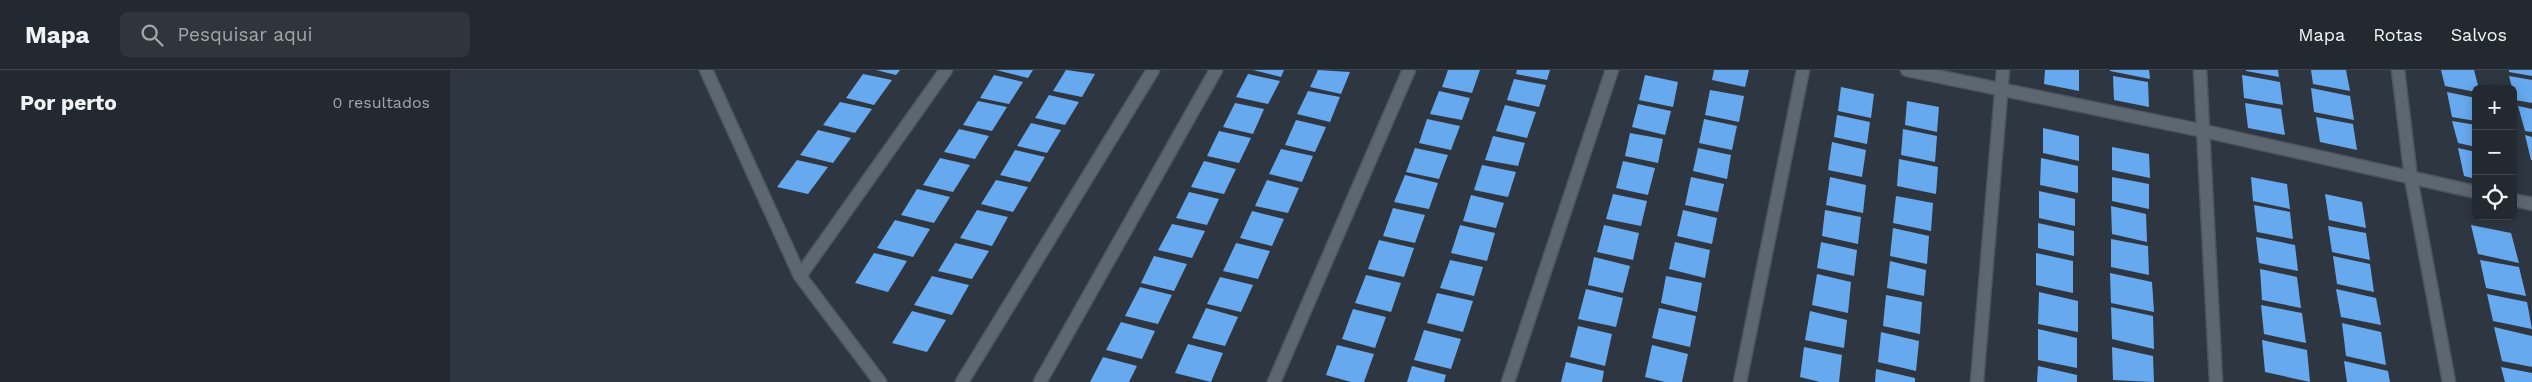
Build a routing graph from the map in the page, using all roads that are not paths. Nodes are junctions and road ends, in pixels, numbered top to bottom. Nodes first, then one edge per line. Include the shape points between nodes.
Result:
1 (706, 70) edge
2 (946, 70) edge
3 (1153, 70) edge
4 (1216, 70) edge
5 (1409, 70) edge
6 (1612, 70) edge
7 (1803, 70) edge
8 (1907, 70) edge
9 (2002, 70) edge
10 (2200, 70) edge
11 (2398, 70) edge
12 (2001, 89) junction
13 (2204, 131) junction
14 (2411, 178) junction
15 (2472, 191) edge
16 (2517, 201) edge
17 (2532, 204) edge
18 (800, 276) junction
19 (880, 382) edge
20 (962, 382) edge
21 (1040, 382) edge
22 (1274, 382) edge
23 (1508, 382) edge
24 (1740, 382) edge
25 (1977, 382) edge
26 (2216, 382) edge
27 (2449, 382) edge

1 - 18 street
2 - 18 street
3 - 20 street
4 - 21 street
5 - 22 street
6 - 23 street
7 - 24 street
8 - 12 street
9 - 12 street
10 - 13 street
11 - 14 street
12 - 13 street
12 - 25 street
13 - 14 street
13 - 26 street
14 - 15 street
14 - 27 street
16 - 17 street
18 - 19 street

